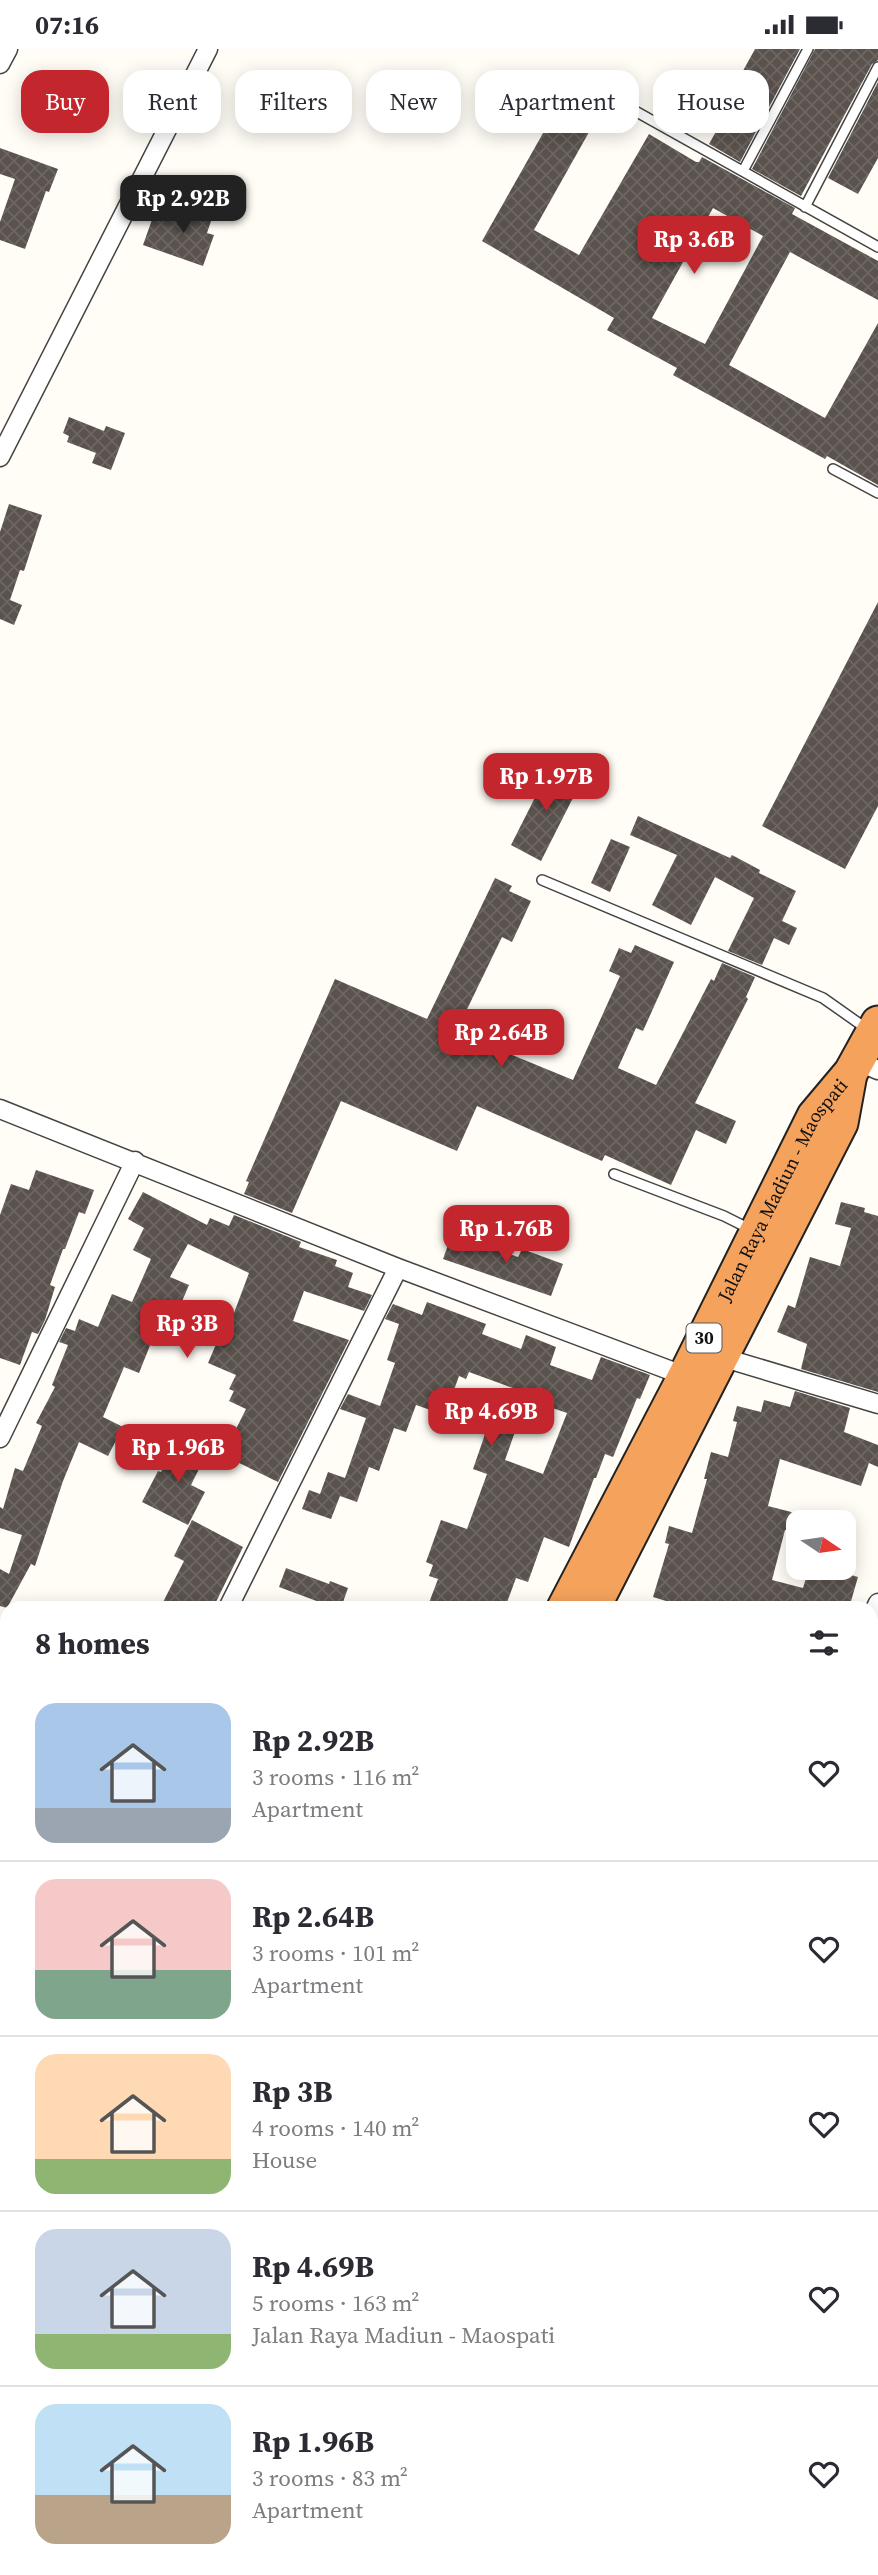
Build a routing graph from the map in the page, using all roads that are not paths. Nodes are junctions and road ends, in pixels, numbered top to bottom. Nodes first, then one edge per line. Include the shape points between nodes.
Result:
1 (8, 49) edge
2 (208, 49) edge
3 (808, 49) edge
4 (0, 64) edge
5 (878, 67) edge
6 (639, 113) edge
7 (743, 171) junction
8 (805, 207) junction
9 (878, 247) edge
10 (0, 457) edge
11 (832, 470) dead end
12 (878, 493) edge
13 (542, 880) dead end
14 (867, 1052) edge
15 (0, 1109) edge
16 (135, 1161) junction
17 (614, 1174) dead end
18 (768, 1239) junction
19 (398, 1268) junction
20 (721, 1357) junction
21 (685, 1376) junction
22 (878, 1404) edge
23 (0, 1439) edge
24 (232, 1601) edge
25 (568, 1601) edge
26 (597, 1601) edge

1 - 4 street
2 - 10 street
3 - 7 lane
5 - 8 lane
6 - 7 lane
7 - 8 lane
8 - 9 lane
11 - 12 lane
13 - 14 lane via 823,998
14 - 18 highway, Jalan Raya Madiun - Maospati / 30 via 814,1116
15 - 16 street
16 - 19 street
16 - 23 street
17 - 18 lane via 724,1216
18 - 20 highway, Jalan Raya Madiun - Maospati / 30
18 - 21 highway, Jalan Raya Madiun - Maospati / 30
19 - 21 street
19 - 24 street
20 - 22 street
20 - 26 highway, Jalan Raya Madiun - Maospati / 30
21 - 25 highway, Jalan Raya Madiun - Maospati / 30

